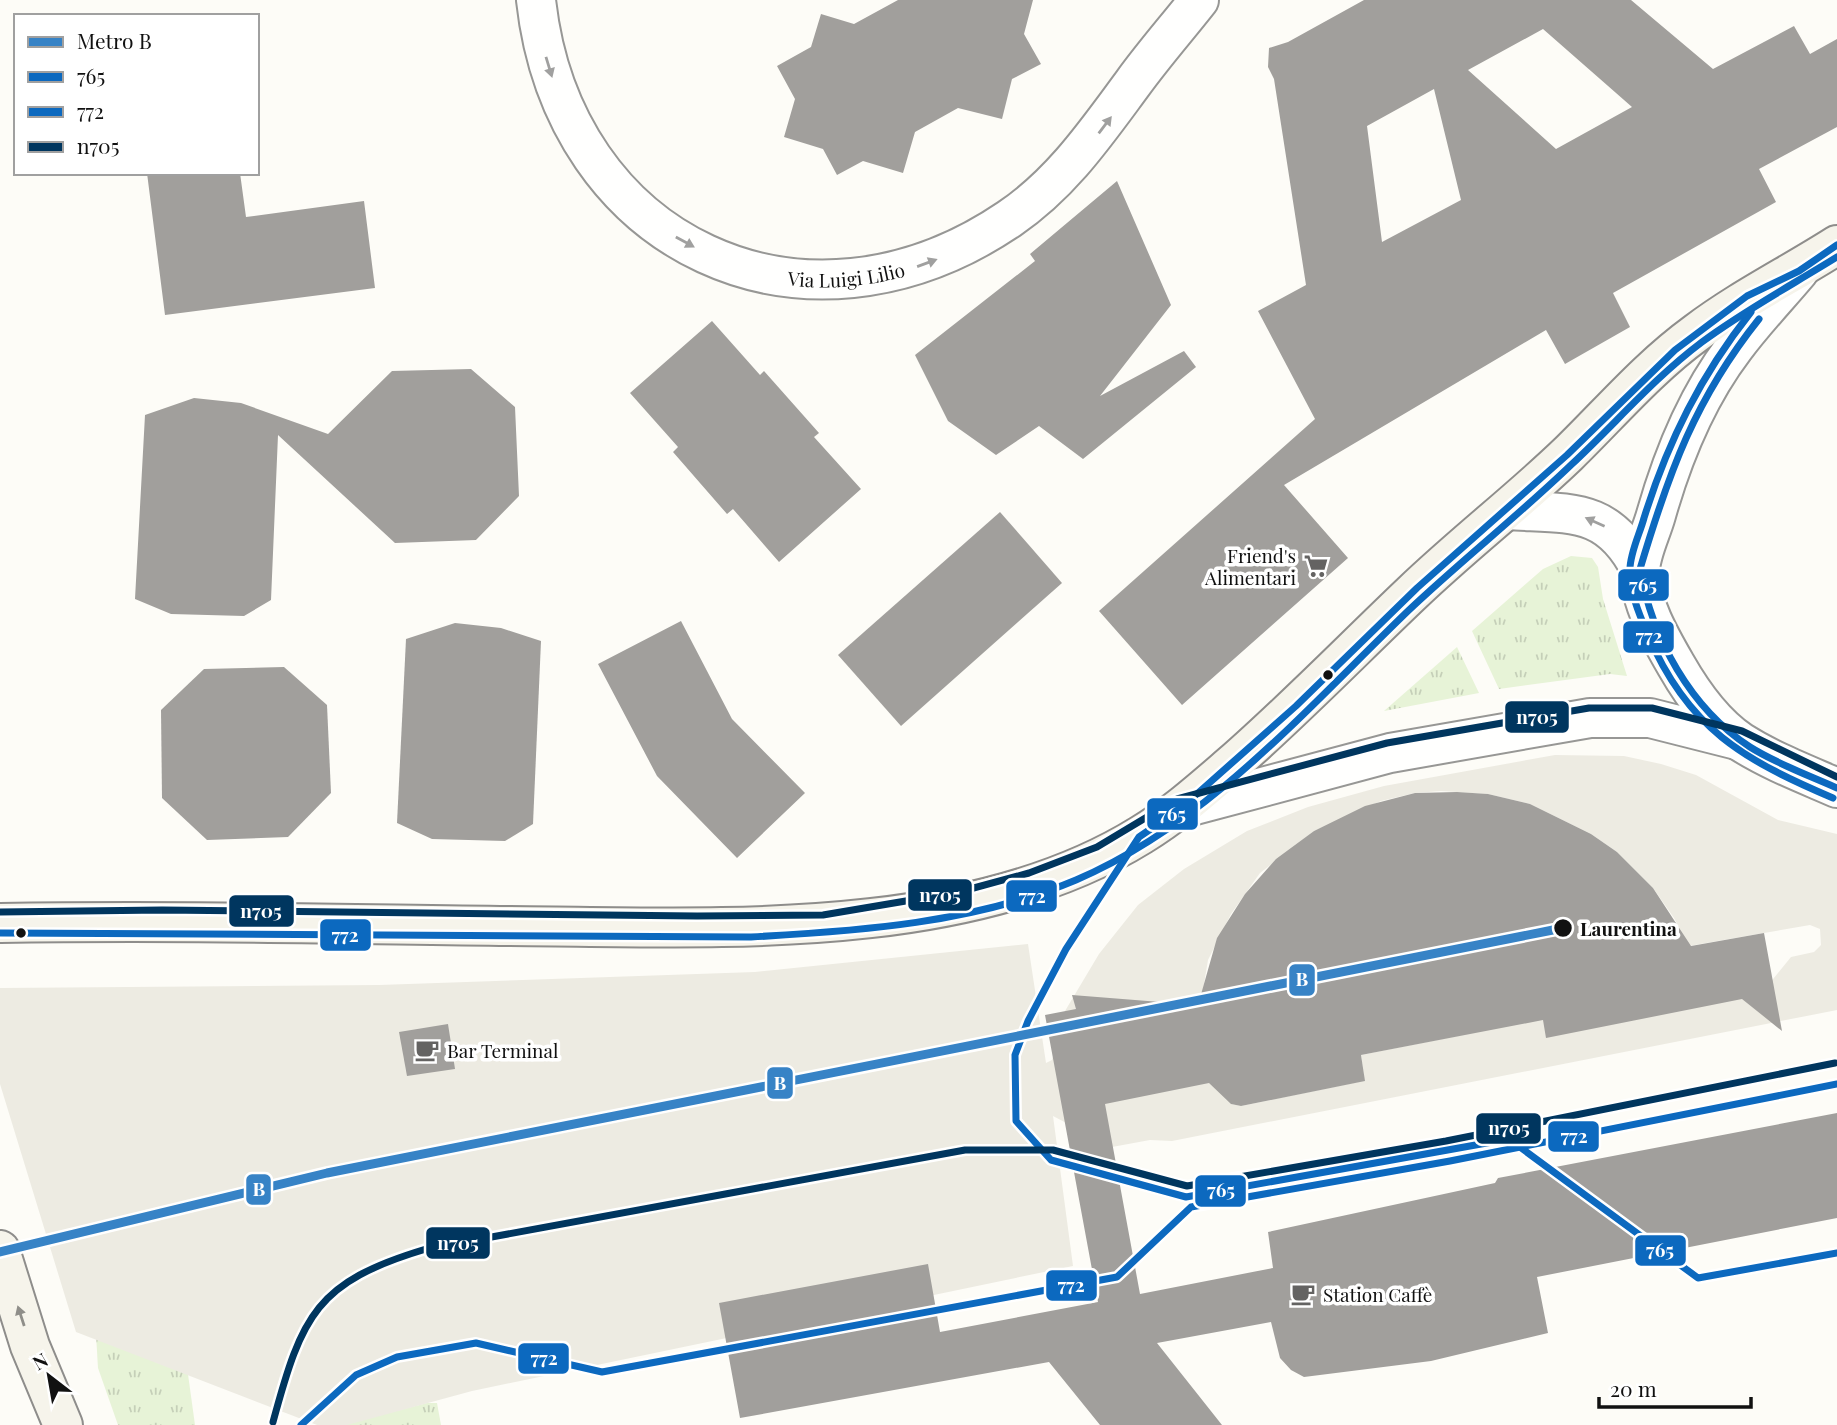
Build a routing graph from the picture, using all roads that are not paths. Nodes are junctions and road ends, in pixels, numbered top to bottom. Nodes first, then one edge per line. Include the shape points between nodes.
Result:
1 (536, 0) edge
2 (1199, 0) edge
3 (1837, 245) edge
4 (1799, 271) junction
5 (1507, 510) junction
6 (1640, 569) junction
7 (1740, 741) junction
8 (1837, 788) edge
9 (1180, 809) junction
10 (0, 923) edge
11 (0, 1251) edge
12 (63, 1425) edge

1 -> 2 street, Via Luigi Lilio via 549,69 564,106 585,146 621,194 672,236 707,255 766,275 828,281 895,273 931,262 1011,218 1074,163
3 - 4 main road
4 - 5 main road via 1747,296 1675,350
4 - 6 street via 1734,347 1707,388 1667,477
6 -> 5 street via 1622,538 1593,520
5 - 9 main road
6 - 7 street via 1659,633 1688,686
7 - 8 street
7 - 9 street via 1650,718 1590,718 1390,753
9 - 10 main road via 1101,857 1032,883 961,902 824,925
12 -> 11 main road via 30,1346

